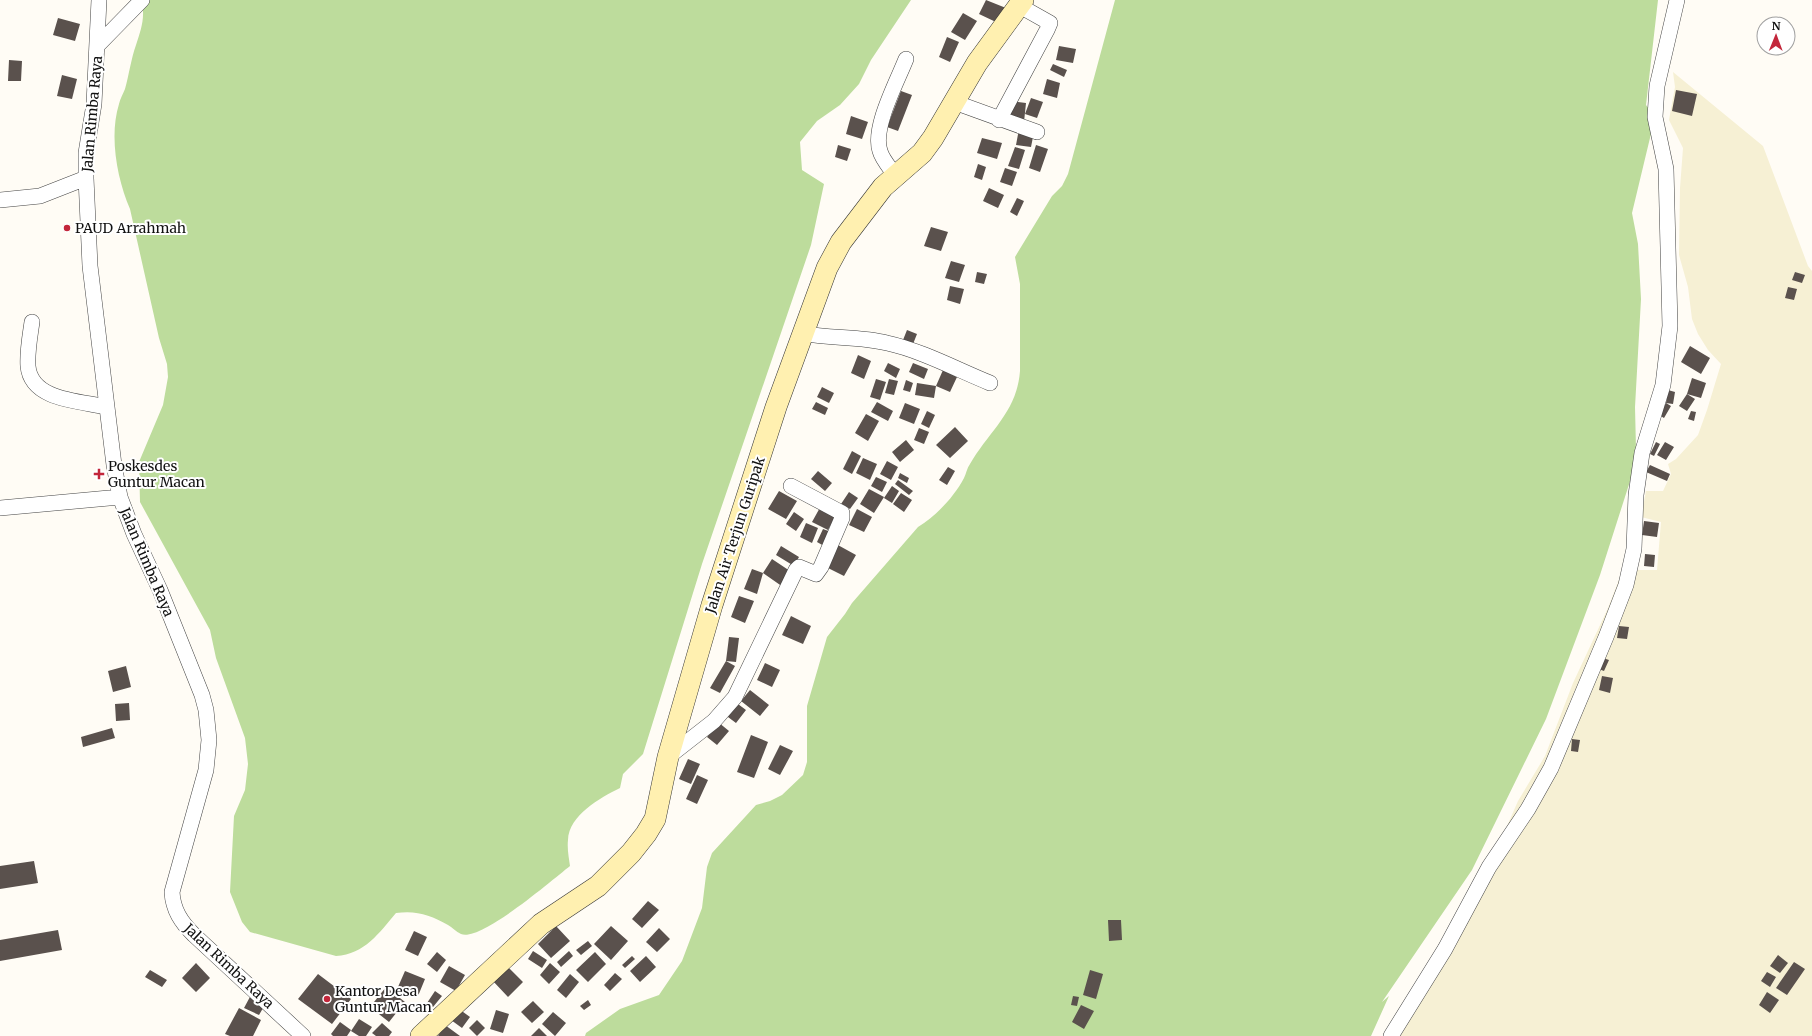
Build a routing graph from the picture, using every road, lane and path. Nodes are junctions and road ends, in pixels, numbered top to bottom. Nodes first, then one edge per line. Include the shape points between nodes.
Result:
1 (99, 0) edge
2 (142, 0) edge
3 (1677, 0) edge
4 (1021, 2) edge
5 (98, 45) junction
6 (906, 59) dead end
7 (954, 102) junction
8 (999, 120) junction
9 (1037, 132) dead end
10 (895, 175) junction
11 (86, 178) junction
12 (0, 200) edge
13 (32, 322) dead end
14 (802, 333) junction
15 (990, 383) dead end
16 (108, 407) junction
17 (791, 486) dead end
18 (120, 497) junction
19 (0, 508) edge
20 (668, 757) junction
21 (304, 1036) edge
22 (421, 1036) edge
23 (1391, 1036) edge

1 - 5 street, Jalan Rimba Raya
2 - 5 street
3 - 23 street via 1657,86 1655,117 1666,169 1670,326 1663,385 1642,453 1636,495 1634,549 1626,585 1551,768 1528,809 1489,867 1445,948
4 - 7 street, Jalan Air Terjun Guripak via 976,63
4 - 8 street via 1050,23
5 - 11 street, Jalan Rimba Raya via 94,104 86,153
6 - 10 street via 880,128 878,146
7 - 8 street
7 - 10 street, Jalan Air Terjun Guripak via 922,152
8 - 9 street
10 - 14 street, Jalan Air Terjun Guripak via 841,242 827,268
11 - 12 street via 40,196
11 - 16 street, Jalan Rimba Raya via 90,266
13 - 16 street via 28,364 30,375 37,385 50,395
14 - 15 street via 898,345
14 - 20 street, Jalan Air Terjun Guripak via 712,605
16 - 18 street, Jalan Rimba Raya
17 - 20 street via 842,513 821,567 816,574 802,567 796,570 735,698 714,721
18 - 19 street
18 - 21 street, Jalan Rimba Raya via 202,695 208,725 206,770 172,892 173,903 183,924
20 - 22 street, Jalan Air Terjun Guripak via 656,819 631,853 598,886 536,929

